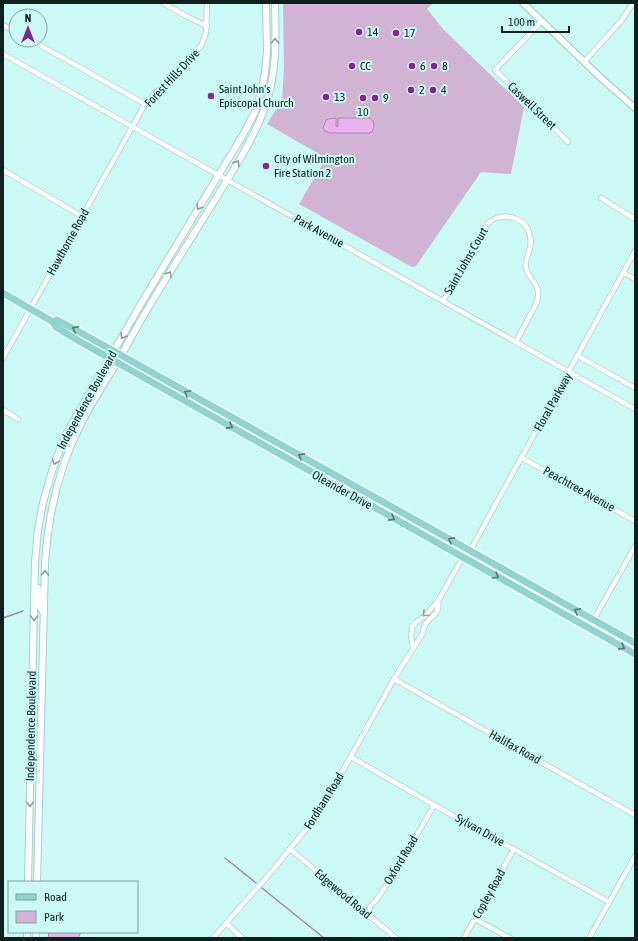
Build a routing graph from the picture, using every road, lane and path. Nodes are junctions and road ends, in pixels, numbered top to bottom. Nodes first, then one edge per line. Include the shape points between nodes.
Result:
1 (163, 3) edge
2 (208, 3) edge
3 (266, 3) edge
4 (275, 3) edge
5 (523, 3) edge
6 (633, 3) edge
7 (542, 21) junction
8 (207, 26) junction
9 (44, 48) edge
10 (3, 54) edge
11 (585, 61) junction
12 (146, 104) junction
13 (635, 108) edge
14 (132, 127) junction
15 (568, 142) dead end
16 (3, 170) edge
17 (218, 175) junction
18 (227, 180) junction
19 (601, 198) dead end
20 (83, 217) junction
21 (635, 219) edge
22 (635, 251) edge
23 (624, 273) junction
24 (635, 279) edge
25 (3, 293) edge
26 (443, 301) junction
27 (30, 309) junction
28 (52, 322) junction
29 (516, 342) junction
30 (114, 351) junction
31 (121, 356) junction
32 (578, 356) junction
33 (3, 358) edge
34 (110, 358) junction
35 (117, 363) junction
36 (569, 372) junction
37 (635, 388) edge
38 (635, 408) edge
39 (3, 410) edge
40 (18, 419) dead end
41 (522, 458) junction
42 (635, 521) edge
43 (635, 546) edge
44 (470, 551) junction
45 (463, 557) junction
46 (35, 562) junction
47 (438, 601) junction
48 (44, 612) junction
49 (594, 620) junction
50 (589, 628) junction
51 (635, 643) edge
52 (413, 648) junction
53 (635, 654) edge
54 (394, 679) junction
55 (351, 757) junction
56 (434, 805) junction
57 (635, 815) edge
58 (514, 849) junction
59 (290, 850) junction
60 (635, 856) edge
61 (28, 881) edge
62 (37, 881) edge
63 (609, 902) junction
64 (365, 913) junction
65 (475, 919) junction
66 (226, 923) junction
67 (213, 938) edge
68 (242, 938) edge
69 (396, 938) edge
70 (464, 938) edge
71 (510, 938) edge
72 (589, 938) edge

1 - 8 street
2 - 8 street, Forest Hills Drive
3 - 17 main road, Independence Boulevard via 266,51 258,103 247,128
18 -> 4 main road, Independence Boulevard via 253,136 267,100 275,56
5 - 7 street
6 - 11 street via 621,21
7 - 11 street
7 - 15 street, Caswell Street via 495,70
8 - 12 street, Forest Hills Drive via 200,48
9 - 12 street
10 - 14 street, Park Avenue
11 - 13 street
12 - 14 street, Forest Hills Drive
14 - 17 street, Park Avenue
14 - 20 street, Hawthorne Road
16 - 20 street
17 - 18 street, Park Avenue
17 -> 30 main road, Independence Boulevard
18 - 26 street, Park Avenue
31 -> 18 main road, Independence Boulevard
19 - 21 street
20 - 27 street, Hawthorne Road
22 - 23 street, Floral Parkway
23 - 24 street
23 - 32 street, Floral Parkway
25 - 27 main road, Oleander Drive
26 - 29 street, Park Avenue
26 - 29 street, Saint Johns Court via 488,223 504,216 519,220 530,234 531,246 525,266 537,286 539,295
27 - 28 main road, Oleander Drive
27 - 33 street, Hawthorne Road
30 -> 28 main road, Oleander Drive via 57,320
28 - 34 main road, Oleander Drive via 56,328
29 - 36 street, Park Avenue
30 - 31 main road, Oleander Drive
30 - 34 main road, Independence Boulevard
31 - 35 main road, Independence Boulevard
44 -> 31 main road, Oleander Drive
32 - 36 street, Floral Parkway
32 - 37 street
34 - 35 main road, Oleander Drive
34 -> 46 main road, Independence Boulevard via 70,426 58,453 47,484 40,516
35 -> 45 main road, Oleander Drive
48 -> 35 main road, Independence Boulevard via 47,537 57,486 77,431
36 - 38 street, Park Avenue
36 - 41 street, Floral Parkway
39 - 40 street
41 - 42 street, Peachtree Avenue
41 - 44 street, Floral Parkway
43 - 49 street
44 - 45 street, Fordham Road
49 -> 44 main road, Oleander Drive
45 - 47 street, Fordham Road
45 -> 50 main road, Oleander Drive
46 - 48 main road via 39,606
46 -> 61 main road, Independence Boulevard
47 - 52 street, Fordham Road via 439,607 424,624 423,633
47 -> 52 street, Fordham Road via 412,627
48 - 62 main road, Independence Boulevard
49 - 50 street
49 - 51 main road, Oleander Drive
50 -> 53 main road, Oleander Drive
52 - 54 street, Fordham Road
54 - 55 street, Fordham Road
54 - 57 street, Halifax Road
55 - 56 street, Sylvan Drive
55 - 59 street, Fordham Road via 322,808
56 - 58 street, Sylvan Drive
56 - 64 street, Oxford Road via 395,873
58 - 63 street, Sylvan Drive
58 - 65 street, Copley Road
59 - 64 street, Edgewood Road
59 - 66 street, Fordham Road
60 - 63 street
63 - 72 street
64 - 69 street, Edgewood Road
65 - 70 street, Copley Road
65 - 71 street
66 - 67 street, Fordham Road
66 - 68 street

